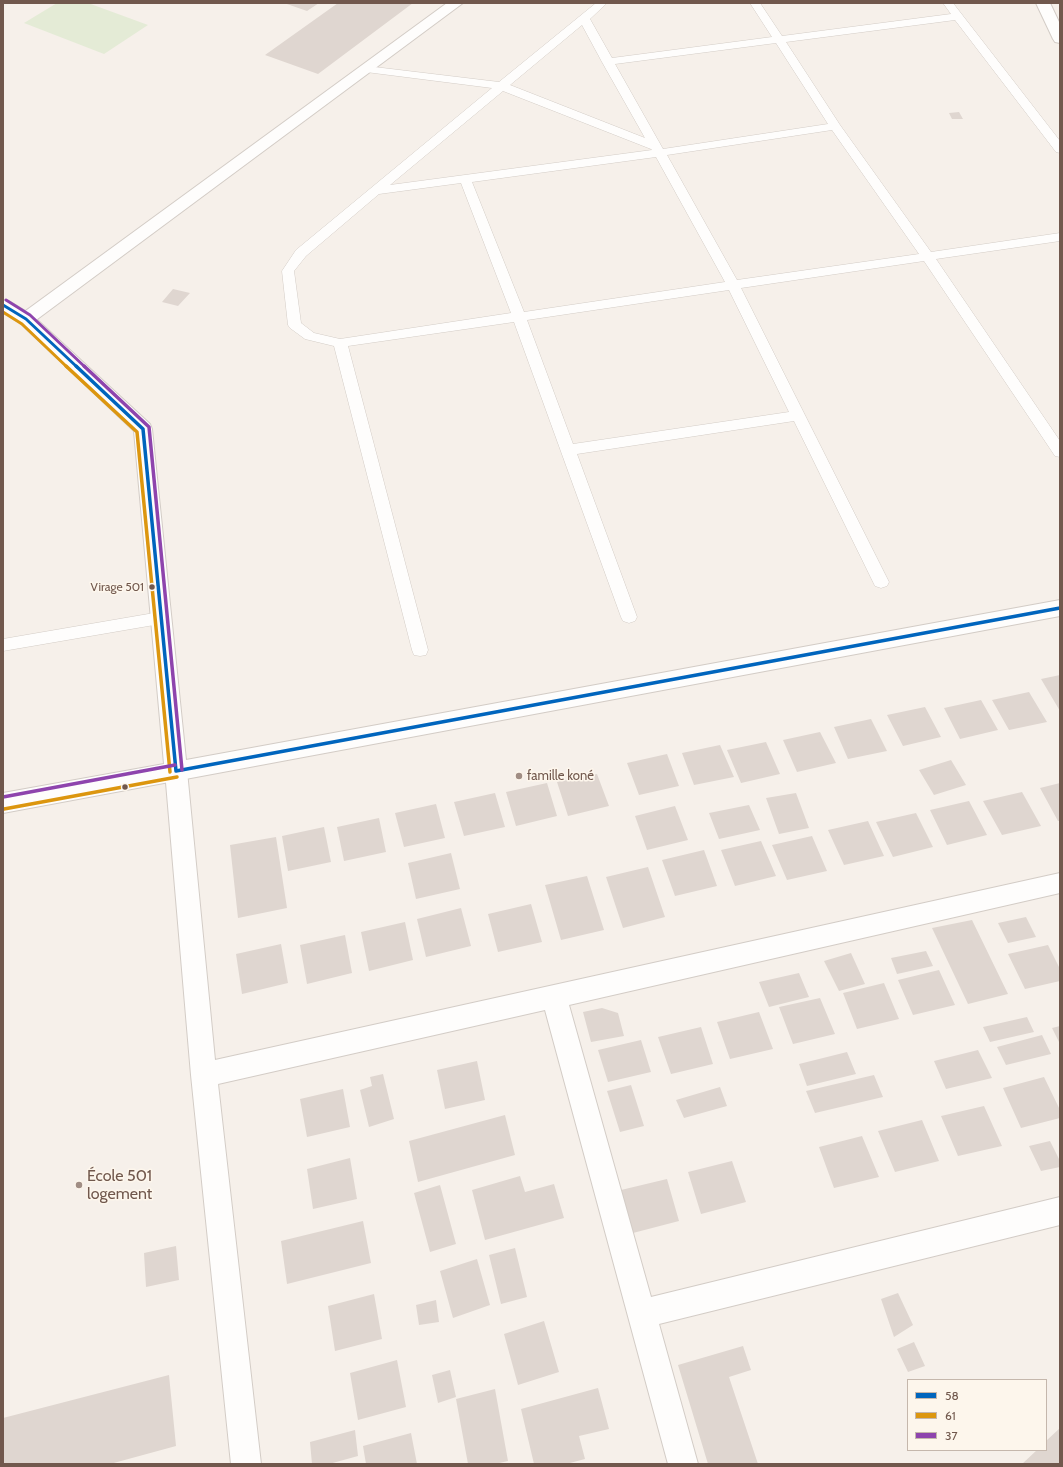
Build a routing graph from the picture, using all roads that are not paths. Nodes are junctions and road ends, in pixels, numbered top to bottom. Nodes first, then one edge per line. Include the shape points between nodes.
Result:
1 (456, 3) edge
2 (602, 3) edge
3 (755, 3) edge
4 (948, 3) edge
5 (1043, 3) edge
6 (958, 16) junction
7 (584, 18) junction
8 (778, 39) junction
9 (1060, 39) edge
10 (608, 62) junction
11 (366, 69) junction
12 (501, 86) junction
13 (835, 126) junction
14 (656, 149) junction
15 (1060, 149) edge
16 (466, 179) junction
17 (375, 191) junction
18 (1060, 237) edge
19 (928, 256) junction
20 (733, 285) junction
21 (3, 305) edge
22 (519, 316) junction
23 (26, 319) junction
24 (340, 343) junction
25 (798, 416) junction
26 (568, 450) junction
27 (1060, 452) edge
28 (881, 582) dead end
29 (1060, 608) edge
30 (629, 617) dead end
31 (160, 618) junction
32 (3, 645) edge
33 (420, 650) dead end
34 (176, 771) junction
35 (3, 803) edge
36 (1060, 883) edge
37 (554, 997) junction
38 (204, 1075) junction
39 (1060, 1211) edge
40 (642, 1314) junction
41 (246, 1464) edge
42 (684, 1464) edge

1 - 11 street
2 - 7 lane
3 - 8 lane
4 - 6 lane
5 - 9 street
6 - 8 lane
6 - 15 lane
7 - 10 lane
7 - 12 lane
8 - 10 lane
8 - 13 lane
10 - 14 lane
11 - 12 lane
11 - 23 street
12 - 14 lane
12 - 17 lane
13 - 14 lane
13 - 19 lane
14 - 16 lane
14 - 20 lane
16 - 17 lane
16 - 22 lane
17 - 24 lane via 301,253 288,271 295,325 310,336
18 - 19 lane
19 - 20 lane
19 - 27 lane
20 - 22 lane
20 - 25 lane
21 - 23 street
22 - 24 lane
22 - 26 lane
23 - 31 street via 143,429
24 - 33 lane
25 - 26 lane
25 - 28 lane
26 - 30 lane
29 - 34 street
31 - 32 lane
31 - 34 street
34 - 35 street
34 - 38 street
36 - 37 street
37 - 38 street
37 - 40 street
38 - 41 street
39 - 40 street
40 - 42 street

